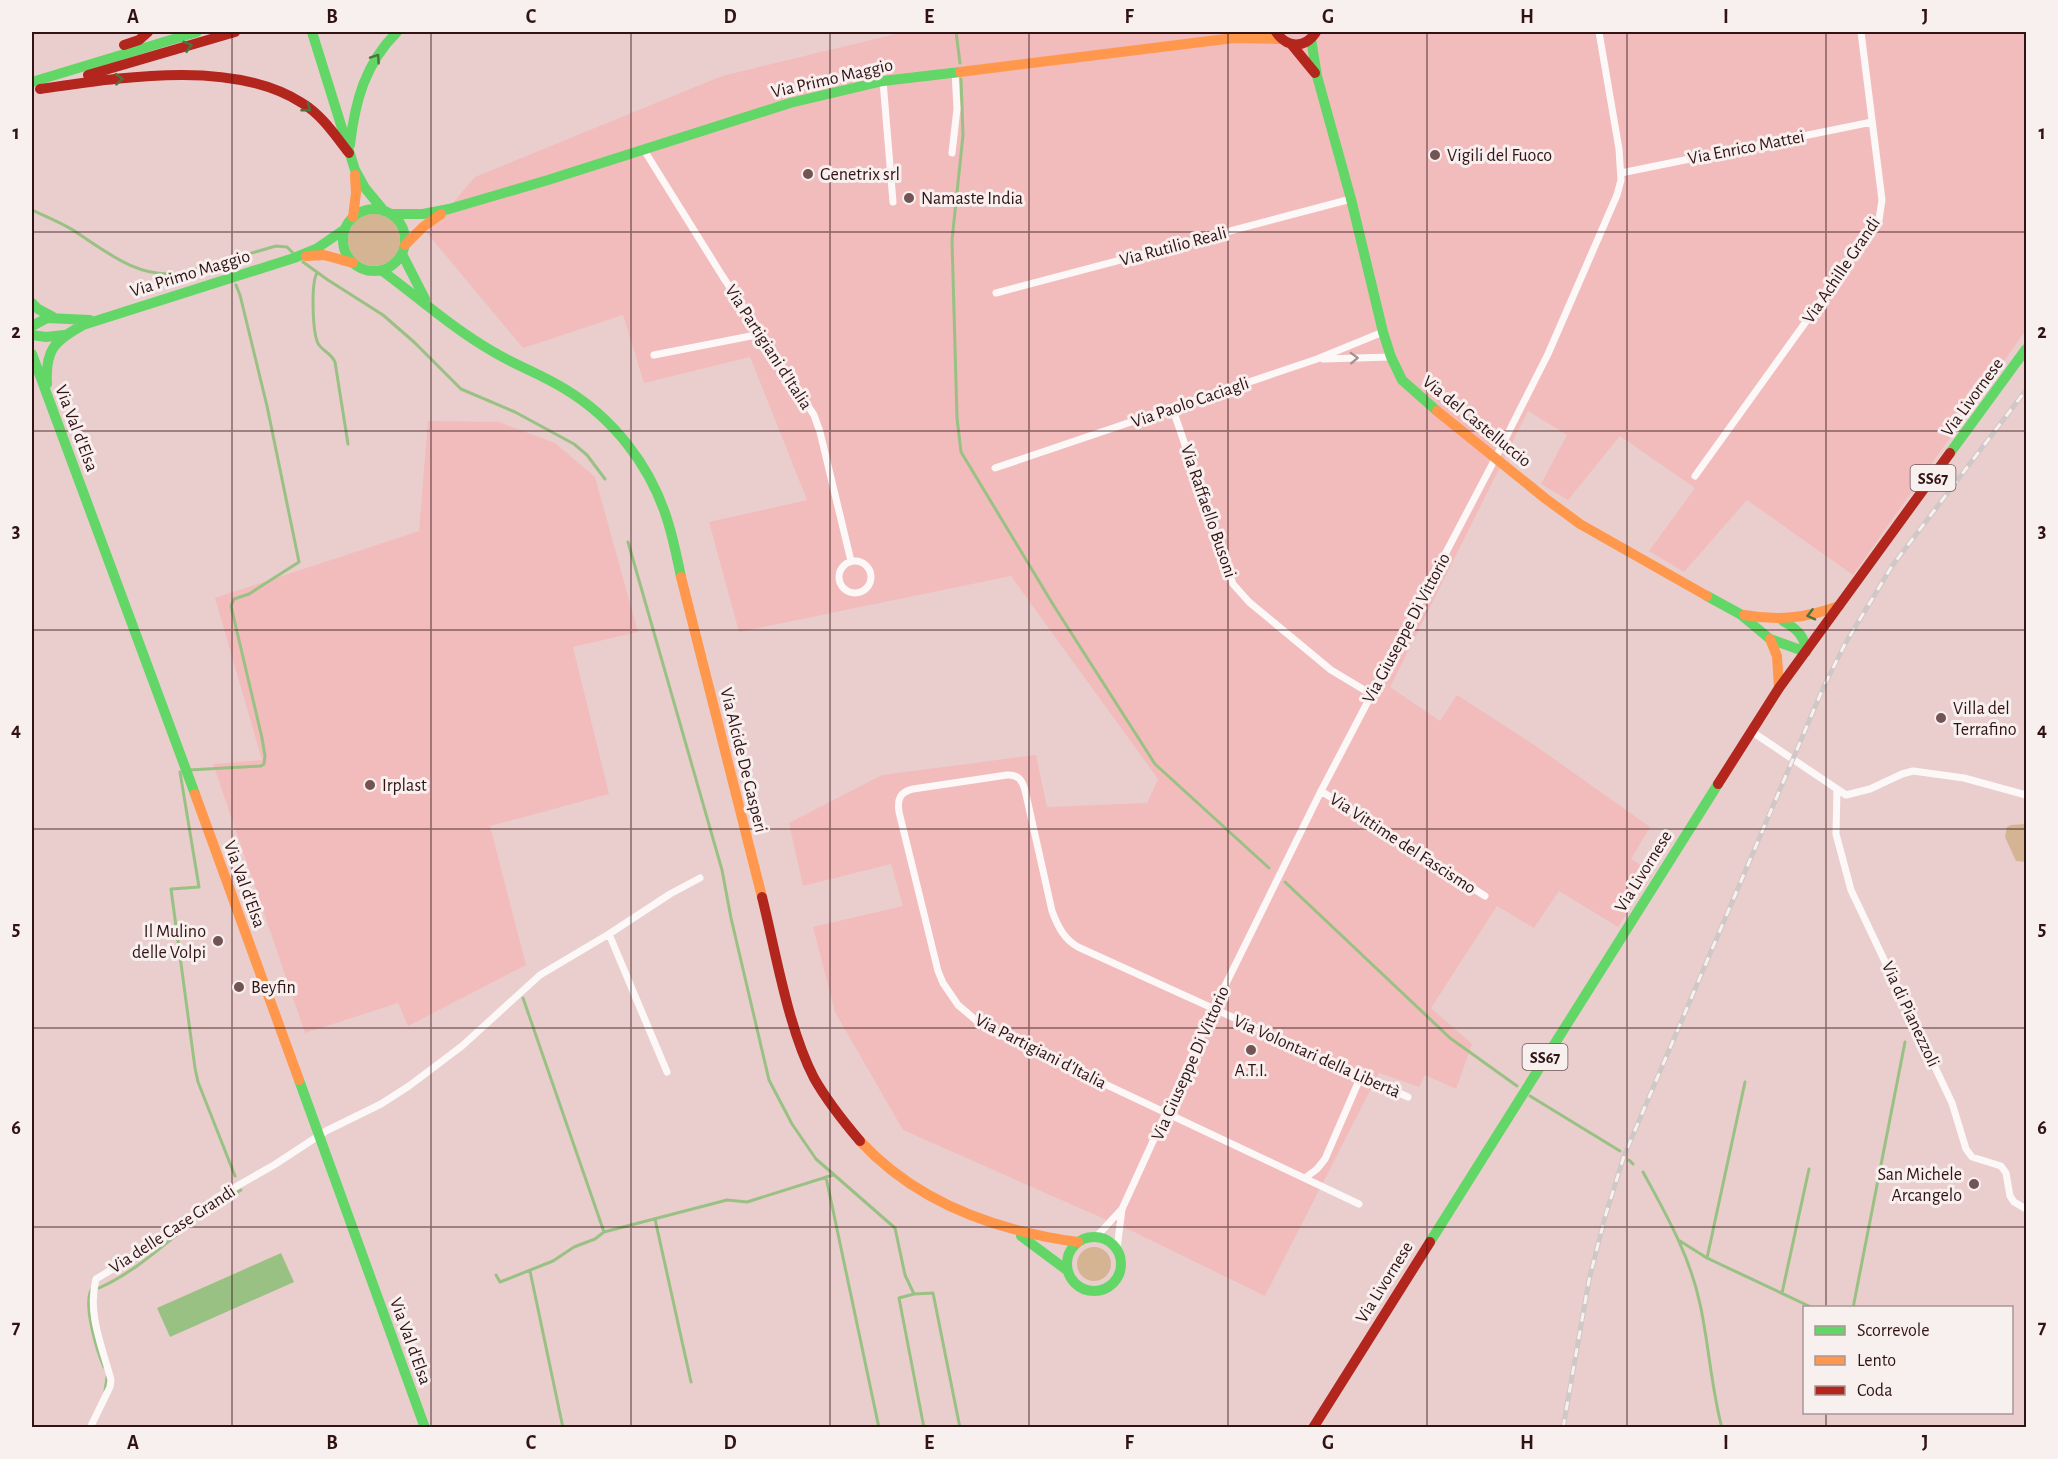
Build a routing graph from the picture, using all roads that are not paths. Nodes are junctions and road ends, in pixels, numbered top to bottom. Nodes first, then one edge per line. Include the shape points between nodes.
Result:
1 (148, 32) edge
2 (197, 32) edge
3 (235, 32) edge
4 (312, 32) edge
5 (398, 32) edge
6 (1252, 32) edge
7 (1599, 32) edge
8 (1861, 32) edge
9 (1316, 34) edge
10 (1278, 35) edge
11 (1234, 38) junction
12 (1292, 45) junction
13 (955, 71) junction
14 (1317, 76) junction
15 (883, 81) junction
16 (36, 86) edge
17 (1872, 122) junction
18 (644, 150) junction
19 (349, 153) junction
20 (952, 153) dead end
21 (355, 170) junction
22 (1621, 173) junction
23 (1351, 199) junction
24 (893, 202) dead end
25 (449, 209) junction
26 (388, 212) junction
27 (353, 217) junction
28 (345, 229) junction
29 (403, 249) junction
30 (294, 258) junction
31 (354, 263) junction
32 (381, 270) junction
33 (996, 292) dead end
34 (32, 303) edge
35 (429, 305) junction
36 (56, 318) junction
37 (96, 320) junction
38 (32, 326) edge
39 (1383, 332) junction
40 (761, 334) junction
41 (32, 335) edge
42 (65, 335) junction
43 (2026, 349) edge
44 (32, 354) edge
45 (654, 355) dead end
46 (1391, 357) junction
47 (1317, 359) junction
48 (48, 402) junction
49 (1172, 407) junction
50 (1496, 457) junction
51 (995, 468) dead end
52 (1695, 476) dead end
53 (851, 561) junction
54 (1839, 606) junction
55 (1740, 614) junction
56 (1783, 621) junction
57 (1770, 639) junction
58 (1806, 652) junction
59 (1779, 688) junction
60 (1371, 694) junction
61 (1750, 731) junction
62 (1007, 775) joint
63 (1837, 789) junction
64 (1321, 791) junction
65 (2026, 795) edge
66 (700, 878) dead end
67 (1485, 896) dead end
68 (609, 934) junction
69 (1213, 1010) junction
70 (667, 1071) dead end
71 (1361, 1076) junction
72 (1408, 1097) dead end
73 (1167, 1113) junction
74 (320, 1135) junction
75 (1305, 1178) junction
76 (1359, 1203) dead end
77 (1122, 1209) junction
78 (2026, 1209) edge
79 (1013, 1231) junction
80 (1096, 1237) junction
81 (1078, 1242) junction
82 (1117, 1249) junction
83 (1068, 1271) junction
84 (90, 1428) edge
85 (425, 1428) edge
86 (1313, 1428) edge

1 - 16 main road via 140,40 73,64
2 - 16 main road
16 -> 3 main road
4 - 19 main road
19 -> 5 main road via 353,111 361,84 374,58
6 - 11 main road, Via Primo Maggio
7 - 22 street, Via Giuseppe Di Vittorio
8 - 17 street, Via Achille Grandi
9 - 12 main road via 1306,43
9 - 14 main road, Via del Castelluccio
10 - 11 main road, Via Primo Maggio
10 - 12 main road, Via Primo Maggio
11 - 13 main road, Via Primo Maggio
12 - 14 main road
13 - 15 main road, Via Primo Maggio
13 - 20 street via 957,109
14 - 23 main road, Via del Castelluccio
15 - 18 main road, Via Primo Maggio via 790,103
15 - 24 street
16 -> 19 main road via 172,76 253,82 295,98 324,121
17 - 22 street, Via Enrico Mattei
17 - 52 street, Via Achille Grandi via 1882,200 1878,220
18 - 25 main road, Via Primo Maggio
18 - 40 street, Via Partigiani d'Italia
19 - 21 main road
21 - 26 main road via 364,188
21 - 27 main road
22 - 50 street, Via Giuseppe Di Vittorio via 1617,195 1588,266
23 - 33 street, Via Rutilio Reali
23 - 39 main road, Via del Castelluccio
25 - 26 main road, Via Primo Maggio via 423,214
25 - 29 main road, Via Primo Maggio via 423,227
26 - 27 main road via 368,209
26 - 29 main road via 403,227
27 - 28 main road
28 - 30 main road, Via Primo Maggio via 316,249
28 - 31 main road via 344,248
29 - 32 main road via 393,264
29 - 35 main road, Via Alcide De Gasperi
30 - 31 main road, Via Primo Maggio via 324,255
30 - 37 main road, Via Primo Maggio
31 - 32 main road via 371,271
32 - 35 main road, Via Alcide De Gasperi
34 - 36 main road, Via Primo Maggio
35 - 79 main road, Via Alcide De Gasperi via 486,348 544,376 589,404 625,438 639,459 667,519 783,989 815,1078 839,1117 887,1167 938,1200
36 - 37 main road, Via Primo Maggio
36 - 38 main road, Via Primo Maggio via 40,320
37 - 42 main road, Via Primo Maggio
39 - 46 main road, Via del Castelluccio
39 - 47 street, Via Paolo Caciagli
40 - 45 street
40 - 53 street, Via Partigiani d'Italia via 814,415
41 - 42 main road, Via Primo Maggio
42 - 48 main road, Via Primo Maggio via 54,343 47,356
43 - 54 main road, Via Livornese / SS67
44 - 48 main road, Via Val d'Elsa
47 -> 46 street
46 - 50 main road, Via del Castelluccio via 1407,385
47 - 49 street, Via Paolo Caciagli
48 - 74 main road, Via Val d'Elsa
49 - 51 street, Via Paolo Caciagli
49 - 60 street, Via Raffaello Busoni via 1233,584 1331,670
50 - 55 main road, Via del Castelluccio via 1580,524
50 - 60 street, Via Giuseppe Di Vittorio
53 - 53 street via 843,567 840,581 846,590 860,592 869,585 871,574 866,565
54 -> 56 main road, Via del Castelluccio
54 - 58 main road, Via Livornese / SS67
55 - 56 main road, Via del Castelluccio
55 - 57 main road, Via del Castelluccio
56 - 58 main road via 1799,630 1806,642
57 - 58 main road, Via del Castelluccio
57 - 59 main road via 1778,656
58 - 59 main road, Via Livornese / SS67
59 - 61 main road, Via Livornese / SS67
60 - 64 street, Via Giuseppe Di Vittorio
61 - 63 street
61 - 86 main road, Via Livornese / SS67
62 - 69 street, Via Volontari della Libertà via 1017,776 1024,785 1052,911 1067,940
62 - 73 street, Via Partigiani d'Italia via 914,789 899,800 943,983 958,1005 984,1027
63 - 65 street via 1846,795 1855,794 1913,771 1964,778
63 - 78 street, Via di Pianezzoli via 1836,834 1851,890 1952,1103 1966,1149 1972,1157 2001,1166 2010,1196
64 - 67 street, Via Vittime del Fascismo
64 - 69 street, Via Giuseppe Di Vittorio
66 - 68 street
68 - 70 street
68 - 74 street via 540,975 462,1046 410,1086
69 - 71 street, Via Volontari della Libertà
69 - 73 street, Via Giuseppe Di Vittorio
71 - 72 street, Via Volontari della Libertà
71 - 75 street, Via Volontari della Libertà via 1325,1159
73 - 75 street, Via Partigiani d'Italia
73 - 77 street, Via Giuseppe Di Vittorio
74 - 84 street, Via delle Case Grandi via 216,1198 146,1249 96,1279 93,1306 111,1380
74 - 85 main road, Via Val d'Elsa
75 - 76 street, Via Partigiani d'Italia
77 - 80 street, Via Giuseppe Di Vittorio
77 - 82 street, Via Giuseppe Di Vittorio
79 - 81 main road, Via Alcide De Gasperi
79 - 83 main road, Via Alcide De Gasperi
80 - 81 main road
80 - 82 main road via 1108,1240
81 - 83 main road via 1069,1253
82 - 83 main road via 1119,1273 1102,1290 1078,1286

